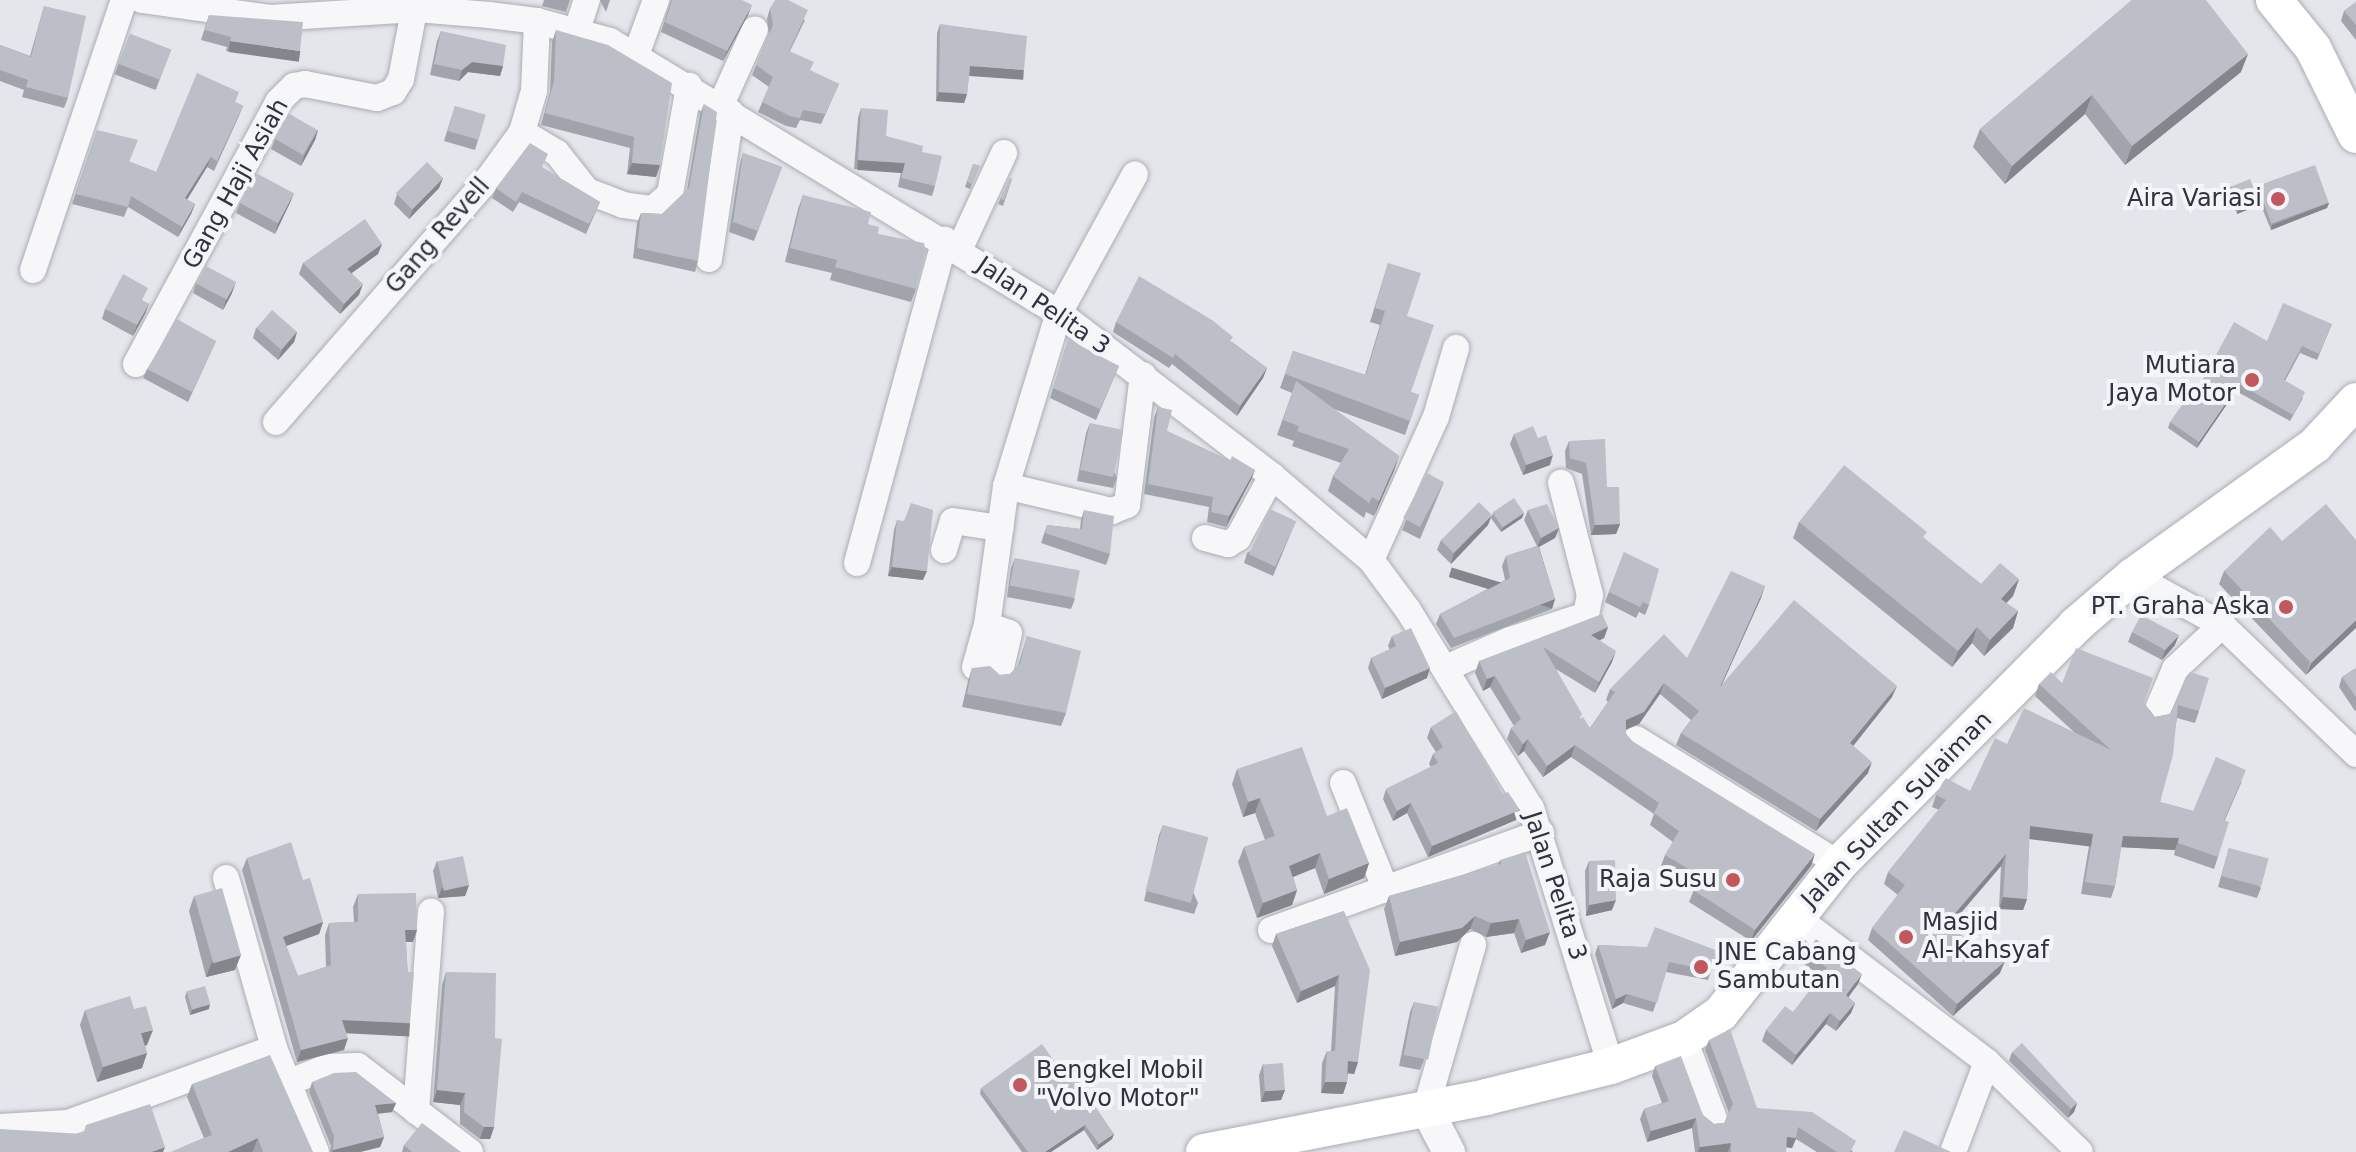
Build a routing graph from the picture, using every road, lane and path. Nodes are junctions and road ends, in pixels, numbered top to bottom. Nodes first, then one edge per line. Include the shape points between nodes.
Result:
1 (124, 0) edge
2 (142, 0) edge
3 (587, 0) edge
4 (656, 0) edge
5 (2274, 0) edge
6 (184, 5) edge
7 (416, 5) edge
8 (490, 8) edge
9 (537, 21) junction
10 (755, 29) dead end
11 (577, 30) junction
12 (636, 55) junction
13 (689, 86) junction
14 (726, 110) junction
15 (2354, 125) edge
16 (522, 132) junction
17 (1004, 153) dead end
18 (1135, 174) dead end
19 (952, 245) junction
20 (709, 259) dead end
21 (33, 270) dead end
22 (1059, 313) junction
23 (1456, 348) dead end
24 (136, 364) dead end
25 (1143, 375) junction
26 (2356, 401) edge
27 (276, 422) dead end
28 (1272, 476) junction
29 (1561, 483) dead end
30 (1006, 486) junction
31 (1000, 528) junction
32 (1205, 538) dead end
33 (944, 550) dead end
34 (1371, 560) junction
35 (857, 563) dead end
36 (2133, 576) junction
37 (2222, 625) junction
38 (1446, 668) junction
39 (988, 669) edge
40 (2156, 714) edge
41 (1636, 739) edge
42 (2356, 754) edge
43 (1343, 783) dead end
44 (1541, 833) junction
45 (1839, 864) junction
46 (226, 878) dead end
47 (1386, 890) junction
48 (431, 912) dead end
49 (1796, 917) junction
50 (1271, 930) dead end
51 (1473, 945) dead end
52 (1684, 1039) junction
53 (274, 1048) junction
54 (1987, 1062) junction
55 (1611, 1066) junction
56 (290, 1082) junction
57 (1426, 1108) junction
58 (416, 1111) junction
59 (1714, 1119) edge
60 (0, 1127) edge
61 (316, 1152) edge
62 (470, 1152) edge
63 (1204, 1152) edge
64 (1449, 1152) edge
65 (1953, 1152) edge
66 (2080, 1152) edge

1 - 21 street
2 - 6 street, Jalan Pelita 3
3 - 11 street
4 - 12 street
5 - 15 main road via 2313,48
6 - 7 street, Jalan Pelita 3 via 270,18
7 - 8 street, Jalan Pelita 3
7 - 24 street, Gang Haji Asiah via 401,79 393,92 377,98 305,84 294,86 278,102
8 - 9 street, Jalan Pelita 3
9 - 11 street, Jalan Pelita 3
9 - 16 street, Gang Revell via 534,91
10 - 14 street
11 - 12 street, Jalan Pelita 3
12 - 13 street, Jalan Pelita 3
13 - 14 street, Jalan Pelita 3
13 - 16 street via 670,194 653,209 623,205 587,191 557,153
14 - 19 street, Jalan Pelita 3
14 - 20 street
16 - 27 street, Gang Revell via 488,179
17 - 19 street
18 - 22 street
19 - 22 street, Jalan Pelita 3
19 - 35 street
22 - 25 street, Jalan Pelita 3
22 - 30 street
23 - 34 street via 1436,417
25 - 28 street, Jalan Pelita 3
25 - 30 street via 1127,505 1112,511
26 - 36 main road, Jalan Sultan Sulaiman via 2315,445
28 - 32 street via 1238,538 1228,544
28 - 34 street, Jalan Pelita 3
29 - 38 street via 1590,595 1586,615
30 - 31 street
31 - 33 street via 953,521
31 - 39 street via 987,625
34 - 38 street, Jalan Pelita 3
36 - 37 street
36 - 45 main road, Jalan Sultan Sulaiman via 2076,625
37 - 40 street via 2175,669
37 - 42 street
38 - 44 street, Jalan Pelita 3 via 1517,782
41 - 45 street
43 - 47 street
44 - 47 street
44 - 55 street, Jalan Pelita 3
45 - 49 main road, Jalan Sultan Sulaiman
46 - 53 street
47 - 50 street
48 - 58 street
49 - 52 main road, Jalan Sultan Sulaiman via 1721,1013
49 - 54 street
51 - 57 street
52 - 55 main road, Jalan Sultan Sulaiman
52 - 59 street
53 - 56 street
53 - 60 street via 63,1124
54 - 65 street
54 - 66 street
55 - 57 main road, Jalan Sultan Sulaiman
56 - 58 street via 327,1067 358,1066
56 - 61 street
57 - 63 main road, Jalan Sultan Sulaiman
57 - 64 street
58 - 62 street

